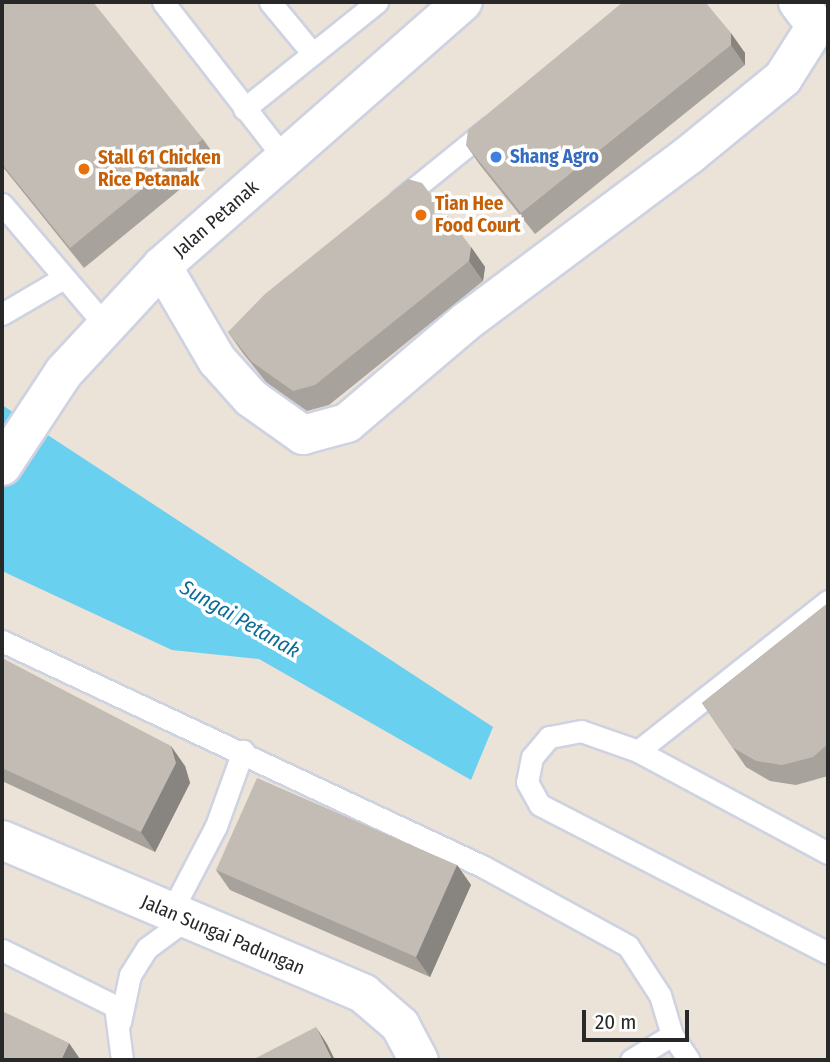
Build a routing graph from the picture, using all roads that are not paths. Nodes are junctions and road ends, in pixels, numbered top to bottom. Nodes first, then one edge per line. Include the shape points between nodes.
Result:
1 (163, 2) edge
2 (270, 2) edge
3 (377, 2) edge
4 (462, 2) edge
5 (798, 2) edge
6 (313, 54) junction
7 (244, 109) junction
8 (508, 114) edge
9 (285, 159) junction
10 (2, 204) edge
11 (379, 216) edge
12 (162, 266) junction
13 (62, 279) junction
14 (2, 314) edge
15 (106, 326) junction
16 (2, 466) edge
17 (828, 601) edge
18 (2, 641) edge
19 (243, 751) junction
20 (638, 751) junction
21 (2, 840) edge
22 (828, 853) edge
23 (178, 917) junction
24 (2, 950) edge
25 (828, 953) edge
26 (119, 1031) junction
27 (672, 1035) junction
28 (122, 1060) edge
29 (419, 1060) edge
30 (631, 1060) edge
31 (690, 1060) edge

1 - 7 lane
2 - 6 lane
3 - 6 lane
4 - 9 street, Jalan Petanak
5 - 12 street via 816,26 783,78 690,155 467,321 347,423 303,435 251,398 226,351
6 - 7 lane
7 - 9 lane
8 - 11 lane
9 - 12 street, Jalan Petanak
10 - 13 lane
12 - 15 street, Jalan Petanak
13 - 14 lane
13 - 15 lane
15 - 16 street, Jalan Petanak via 46,399
17 - 20 lane
18 - 19 lane
19 - 23 lane
19 - 27 lane via 484,867 628,946 660,995
20 - 22 lane
20 - 25 lane via 580,731 549,737 532,757 527,782 540,805
21 - 23 street, Jalan Sungai Padungan
23 - 26 lane via 147,948 130,975
23 - 29 street, Jalan Sungai Padungan via 364,994 400,1025
24 - 26 lane via 115,1006
26 - 28 lane
27 - 30 lane
27 - 31 lane

